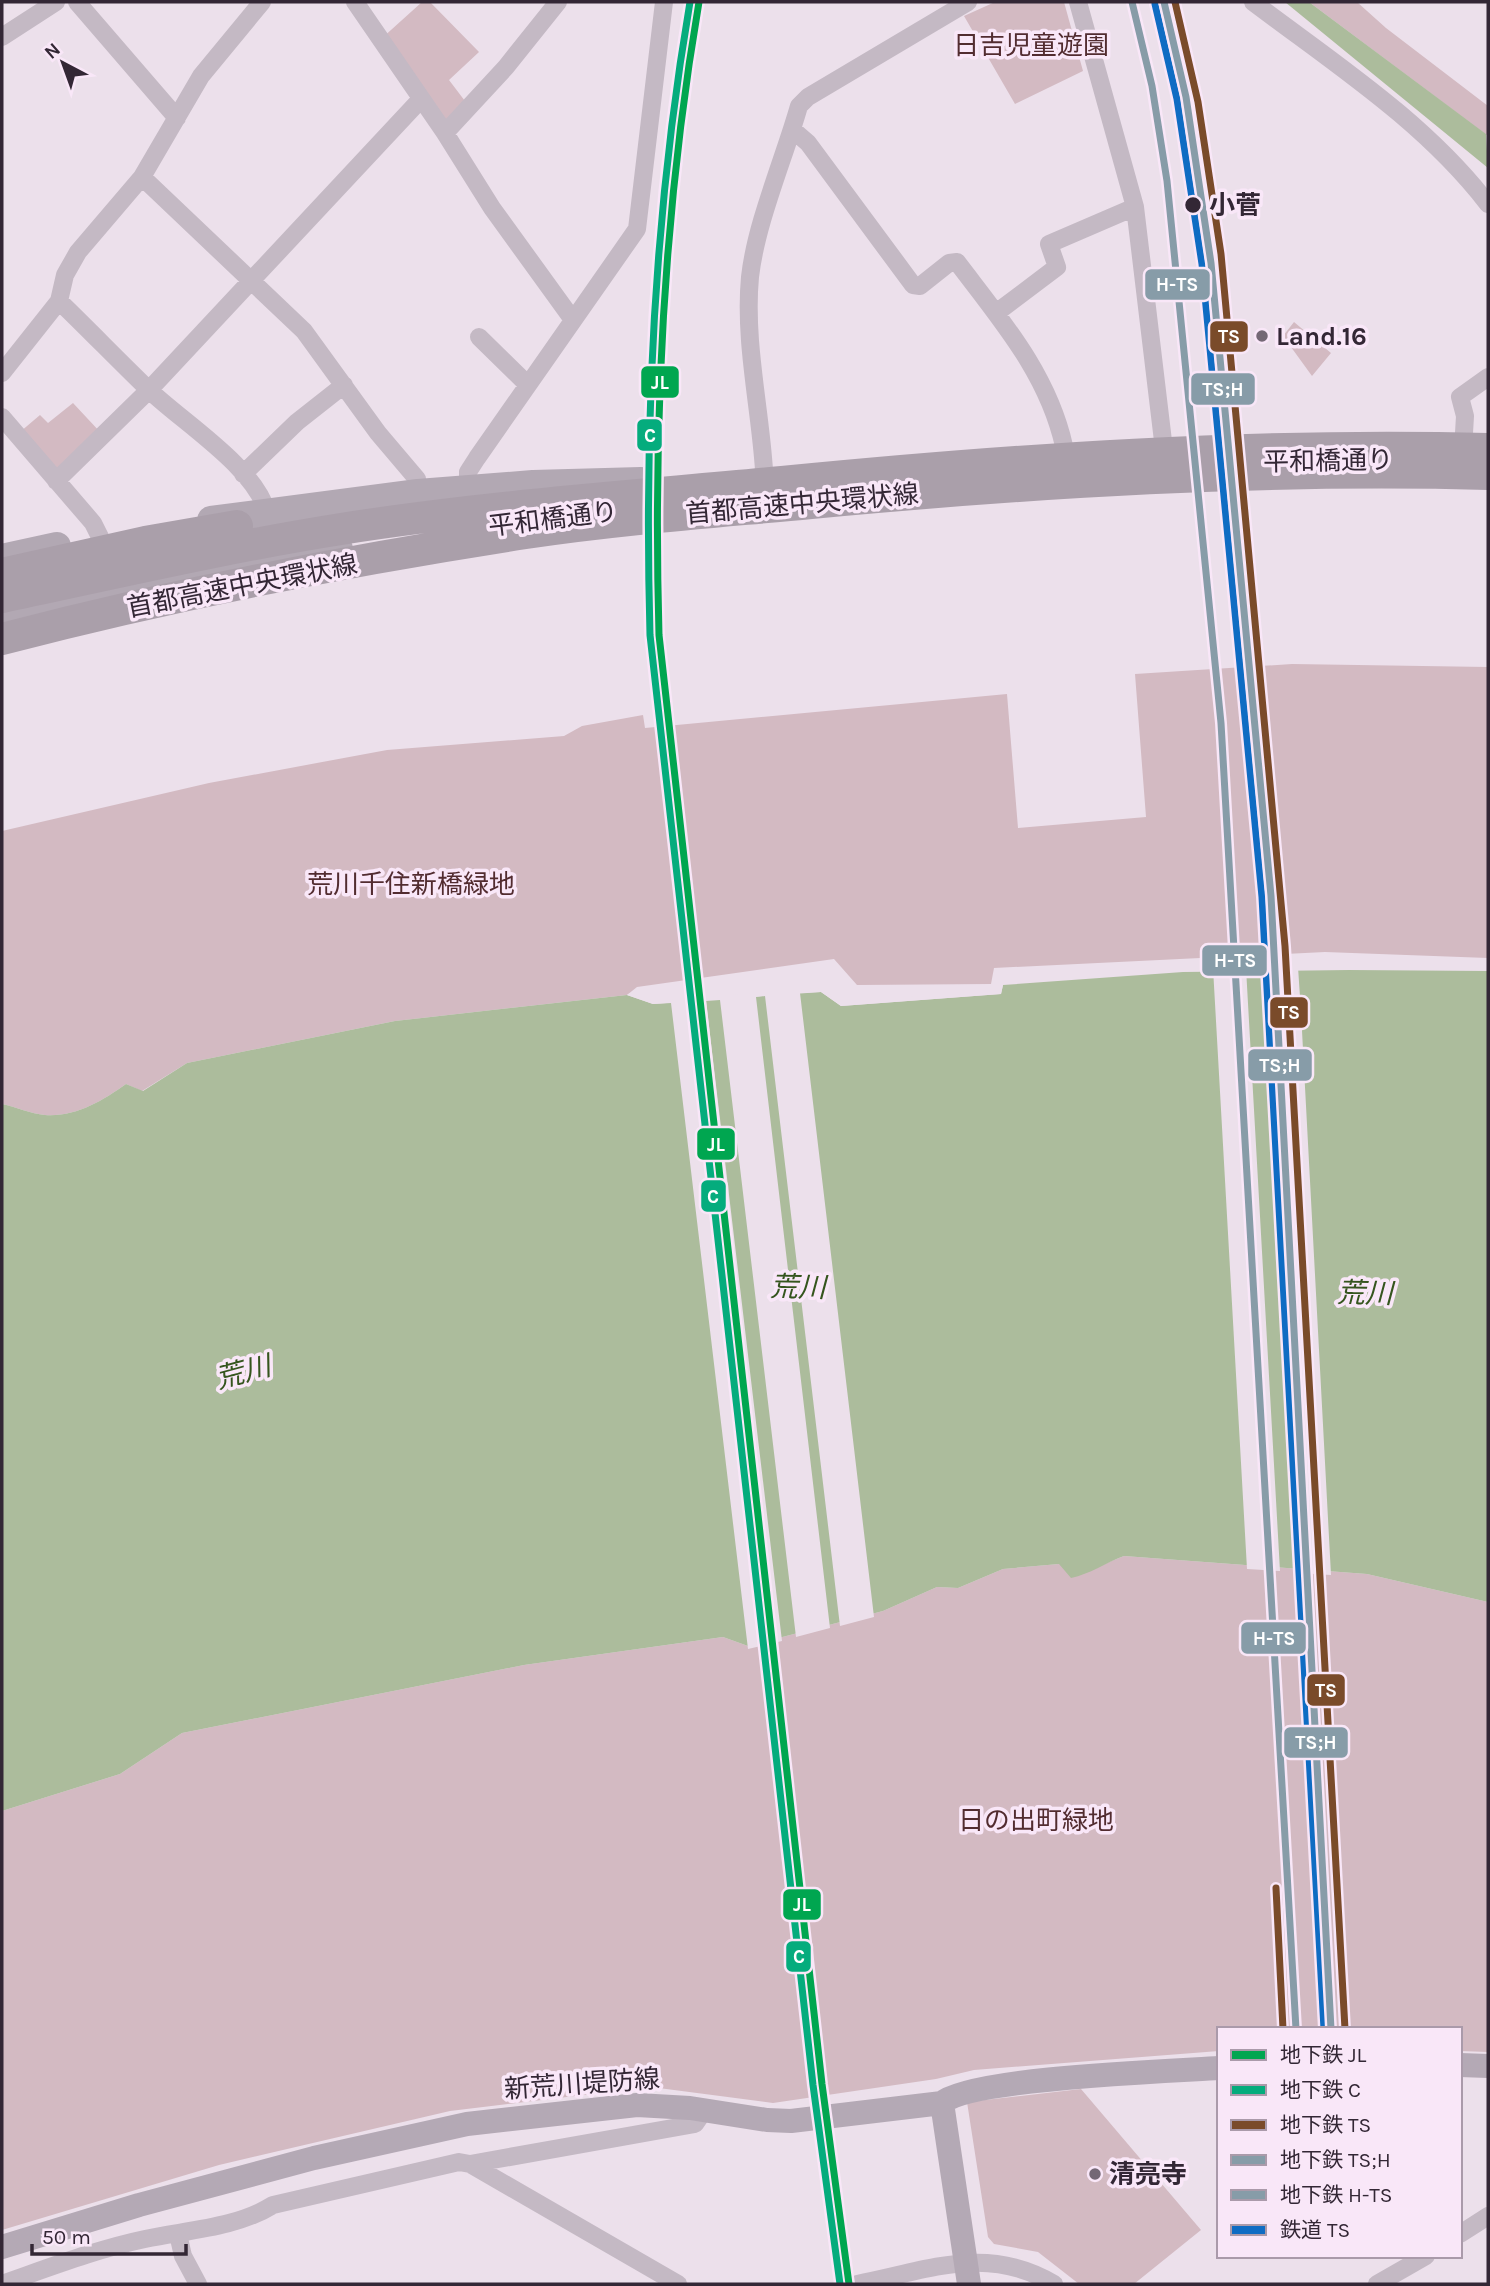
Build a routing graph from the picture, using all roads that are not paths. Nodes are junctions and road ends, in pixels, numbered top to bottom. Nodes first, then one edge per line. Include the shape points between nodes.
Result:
1 (56, 2) edge
2 (77, 2) edge
3 (262, 2) edge
4 (355, 2) edge
5 (558, 2) edge
6 (664, 2) edge
7 (968, 2) edge
8 (1078, 2) edge
9 (1253, 2) edge
10 (2, 37) edge
11 (421, 99) junction
12 (177, 118) junction
13 (793, 130) junction
14 (445, 133) junction
15 (142, 177) junction
16 (1488, 204) edge
17 (1135, 207) junction
18 (250, 281) junction
19 (59, 301) junction
20 (996, 313) junction
21 (573, 320) junction
22 (479, 337) dead end
23 (2, 373) edge
24 (1488, 377) edge
25 (344, 385) junction
26 (528, 385) junction
27 (149, 390) junction
28 (2, 417) edge
29 (1480, 439) edge
30 (1163, 441) junction
31 (1064, 446) junction
32 (1488, 461) edge
33 (764, 470) junction
34 (243, 474) junction
35 (1488, 474) edge
36 (57, 481) junction
37 (468, 489) junction
38 (418, 493) junction
39 (584, 499) junction
40 (267, 512) junction
41 (527, 533) junction
42 (100, 537) junction
43 (2, 558) edge
44 (2, 574) edge
45 (2, 597) edge
46 (85, 597) junction
47 (2, 615) edge
48 (2, 623) edge
49 (2, 639) edge
50 (1462, 2065) edge
51 (1488, 2066) edge
52 (1217, 2068) edge
53 (942, 2103) junction
54 (704, 2111) junction
55 (470, 2164) junction
56 (1488, 2218) edge
57 (1462, 2233) edge
58 (178, 2234) junction
59 (2, 2247) edge
60 (1422, 2258) edge
61 (967, 2273) edge
62 (2, 2284) edge
63 (198, 2284) edge
64 (678, 2284) edge
65 (857, 2284) edge
66 (1054, 2284) edge
67 (1377, 2284) edge

1 - 10 street
2 - 12 street
3 - 12 street via 201,76
4 - 11 street
5 - 14 street
6 - 21 street via 637,229
7 - 13 street via 808,97 799,106
8 - 17 street
9 - 16 street via 1392,108 1445,156
11 - 14 street
11 - 18 street
12 - 15 street
13 - 20 street via 808,143 913,285 920,286 949,263 957,262
13 - 33 street via 750,279 755,402
14 - 21 street via 492,208
15 - 18 street
15 - 19 street via 74,257
17 - 20 street via 1049,244 1057,267
17 - 30 street
18 - 25 street via 304,331
18 - 27 street
19 - 23 street
19 - 27 street
20 - 31 street via 1032,362 1059,422
21 - 26 street
22 - 26 street
24 - 29 street via 1460,397
25 - 34 street
25 - 38 street via 417,479
26 - 37 street via 468,472
27 - 34 street
27 - 36 street
28 - 36 street
29 - 30 main road, 平和橋通り via 1263,436
29 - 39 highway, 首都高速中央環状線 via 968,464
30 - 31 main road, 平和橋通り
31 - 33 main road, 平和橋通り
32 - 46 main road, 平和橋通り via 1168,466 977,477 710,501 376,542
33 - 37 main road, 平和橋通り via 633,482
34 - 40 street via 262,497
35 - 41 highway, 首都高速中央環状線 via 1273,472 977,488
36 - 42 street
37 - 38 main road, 平和橋通り
38 - 40 main road, 平和橋通り
39 - 44 highway via 459,498 351,510 145,542
39 - 45 highway, 首都高速中央環状線 via 329,531
40 - 42 main road, 平和橋通り
41 - 47 highway via 337,547
41 - 49 highway, 首都高速中央環状線 via 246,583
42 - 43 main road, 平和橋通り
46 - 47 main road, 平和橋通り
46 - 48 main road
50 - 51 main road
52 - 53 main road, 新荒川堤防線 via 1032,2082 957,2093
53 - 54 main road, 新荒川堤防線 via 791,2121
53 - 61 main road
54 - 55 street via 695,2124
54 - 59 main road, 新荒川堤防線 via 637,2105 467,2124 314,2158
55 - 58 street via 459,2162 286,2202 258,2214
55 - 64 street
56 - 57 street
58 - 62 street via 144,2239
58 - 63 street via 183,2256
60 - 67 street
61 - 65 street
61 - 66 street via 994,2261

